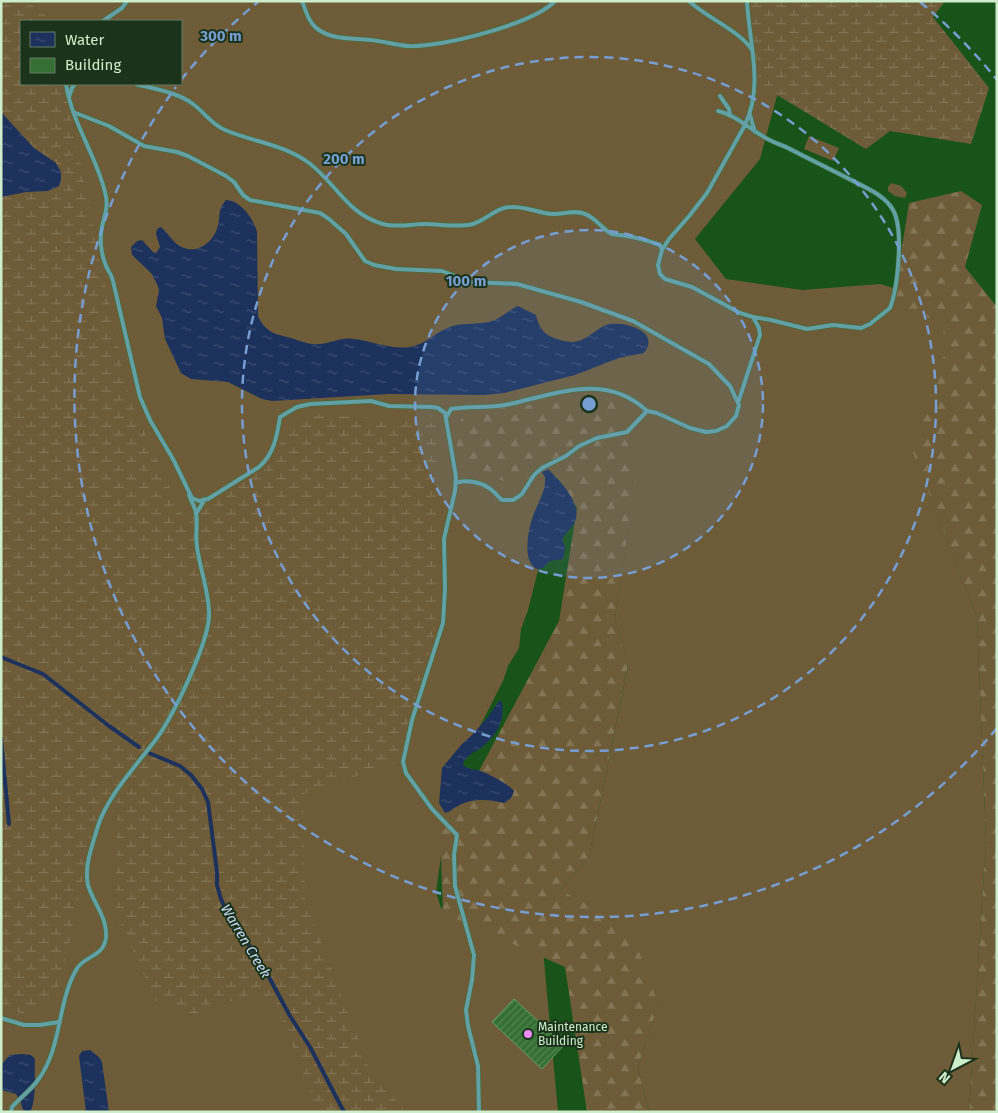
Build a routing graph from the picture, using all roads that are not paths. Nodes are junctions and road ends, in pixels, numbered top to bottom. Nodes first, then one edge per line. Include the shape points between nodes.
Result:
1 (127, 1) edge
2 (302, 1) edge
3 (555, 1) edge
4 (689, 1) edge
5 (747, 1) edge
6 (105, 20) edge
7 (753, 52) junction
8 (66, 85) edge
9 (75, 85) edge
10 (140, 85) edge
11 (720, 96) dead end
12 (69, 99) junction
13 (718, 111) dead end
14 (73, 112) junction
15 (730, 115) junction
16 (750, 115) junction
17 (746, 125) junction
18 (755, 132) junction
19 (662, 250) junction
20 (753, 318) junction
21 (738, 403) junction
22 (440, 409) junction
23 (451, 409) junction
24 (647, 411) junction
25 (446, 417) junction
26 (456, 483) junction
27 (186, 488) junction
28 (205, 499) junction
29 (196, 514) junction
30 (1, 1018) edge
31 (59, 1022) junction
32 (11, 1112) edge
33 (479, 1112) edge

1 - 6 lane
2 - 3 lane via 313,26 328,35 408,46 444,44 468,38 540,13
4 - 7 lane via 700,12 743,39
5 - 7 lane
7 - 16 lane via 756,82
8 - 12 lane
9 - 12 lane
10 - 19 lane via 188,101 225,130 300,156 359,213 382,224 464,226 510,206 551,214 578,212 590,216 613,234 652,242 660,245
11 - 15 lane
12 - 14 lane
13 - 15 lane
14 - 21 lane via 109,126 144,146 188,156 226,176 250,200 320,213 346,234 365,261 374,265 442,272 471,282 517,284 633,321 708,364 728,384
14 - 27 lane via 106,194 102,251 113,281 140,397
15 - 17 lane
16 - 17 lane
16 - 18 lane
17 - 18 lane
17 - 19 lane via 706,193
18 - 20 lane via 886,200 894,210 897,222 899,259 890,308 861,328 833,325 810,330
19 - 20 lane via 658,265 665,279 692,287
20 - 21 lane via 760,335
21 - 24 lane via 732,422 709,432
22 - 23 lane
22 - 25 lane
22 - 28 lane via 389,406 371,401 297,407 280,417 272,451 266,461
23 - 24 lane via 503,405 556,392 594,388 620,392
23 - 25 lane
24 - 26 lane via 627,432 591,440 542,468 522,494 513,500 502,500 489,487 479,484
25 - 26 lane
26 - 33 lane via 444,532 446,589 442,631 412,720 403,762 404,769 432,809 457,835 455,886 474,955 466,1010 478,1066
27 - 28 lane via 192,498
27 - 29 lane
28 - 29 lane
29 - 31 lane via 195,533 208,605 208,628 167,723 101,817 87,873 106,938 98,954 76,969
30 - 31 lane via 24,1025
31 - 32 lane via 55,1045 37,1082 14,1104

